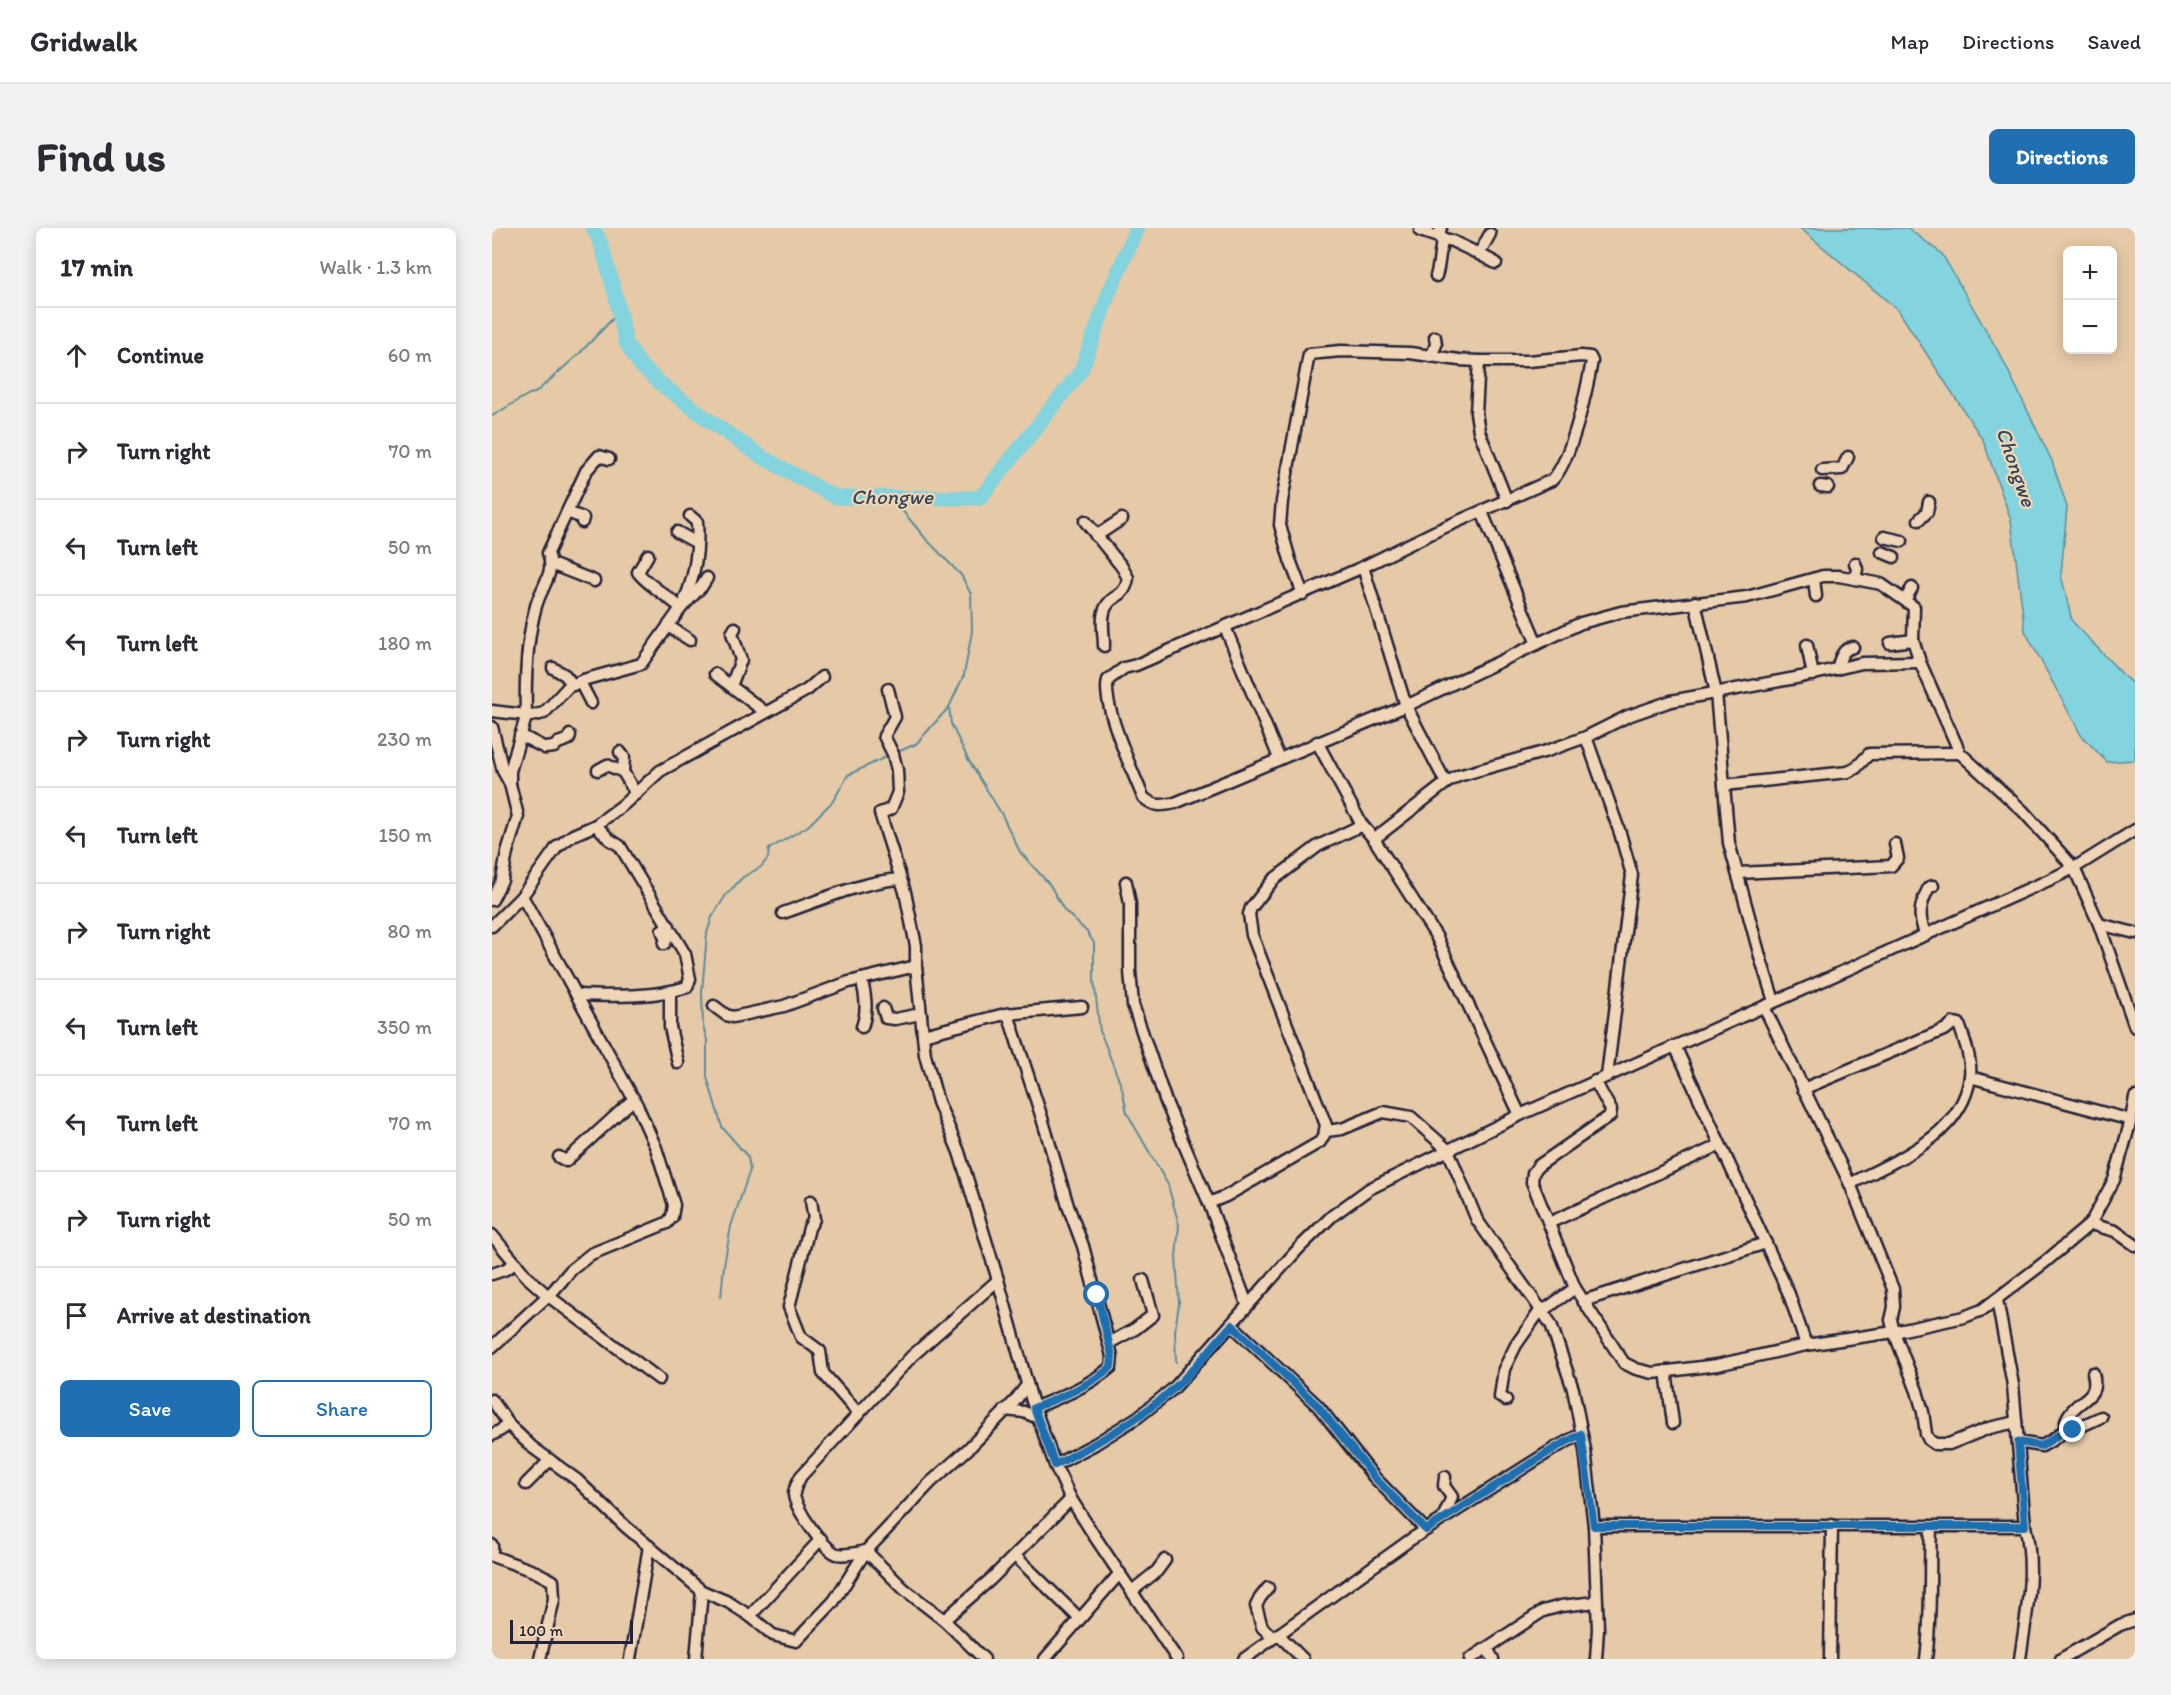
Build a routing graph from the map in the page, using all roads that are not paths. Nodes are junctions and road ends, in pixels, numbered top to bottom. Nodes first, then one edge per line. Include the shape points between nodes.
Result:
1 (1421, 228) edge
2 (1490, 234) dead end
3 (1441, 235) edge
4 (1479, 254) junction
5 (1496, 263) dead end
6 (1436, 276) dead end
7 (1435, 338) dead end
8 (1431, 356) junction
9 (1479, 361) junction
10 (1848, 457) dead end
11 (609, 459) dead end
12 (1821, 470) dead end
13 (1507, 501) junction
14 (1929, 502) dead end
15 (567, 512) junction
16 (1482, 512) junction
17 (690, 516) dead end
18 (1122, 519) dead end
19 (1085, 521) dead end
20 (582, 522) dead end
21 (1908, 523) dead end
22 (677, 532) dead end
23 (1096, 536) junction
24 (1884, 537) dead end
25 (1902, 540) dead end
26 (697, 543) junction
27 (1882, 552) dead end
28 (648, 555) dead end
29 (1894, 557) dead end
30 (1855, 563) dead end
31 (551, 564) junction
32 (1362, 567) junction
33 (707, 578) dead end
34 (1814, 579) junction
35 (1855, 579) junction
36 (594, 581) dead end
37 (1912, 588) dead end
38 (1303, 594) junction
39 (1816, 596) dead end
40 (1905, 600) junction
41 (1695, 602) junction
42 (682, 606) junction
43 (668, 626) junction
44 (1225, 627) junction
45 (735, 628) dead end
46 (690, 640) dead end
47 (1913, 640) junction
48 (1890, 643) dead end
49 (1537, 644) junction
50 (1807, 645) dead end
51 (1104, 646) dead end
52 (1853, 646) dead end
53 (1920, 662) junction
54 (553, 668) dead end
55 (1837, 669) junction
56 (714, 674) dead end
57 (1813, 675) junction
58 (822, 677) dead end
59 (577, 683) junction
60 (731, 686) junction
61 (888, 689) dead end
62 (1716, 693) junction
63 (591, 703) dead end
64 (1406, 706) junction
65 (492, 711) edge
66 (765, 712) junction
67 (526, 716) junction
68 (492, 727) edge
69 (520, 735) junction
70 (570, 735) dead end
71 (1586, 737) junction
72 (1317, 742) junction
73 (620, 752) dead end
74 (1960, 753) junction
75 (1280, 758) junction
76 (598, 770) dead end
77 (623, 772) junction
78 (1446, 783) junction
79 (510, 784) junction
80 (1724, 785) junction
81 (636, 794) junction
82 (596, 825) junction
83 (1362, 825) junction
84 (2135, 830) edge
85 (1374, 839) junction
86 (1895, 844) dead end
87 (2074, 868) junction
88 (1737, 873) junction
89 (900, 879) junction
90 (1126, 882) dead end
91 (1933, 886) dead end
92 (522, 896) junction
93 (492, 900) edge
94 (783, 913) dead end
95 (493, 924) edge
96 (2098, 924) junction
97 (669, 926) junction
98 (2135, 933) edge
99 (1926, 935) junction
100 (664, 944) dead end
101 (916, 966) junction
102 (861, 979) junction
103 (670, 993) junction
104 (577, 995) junction
105 (1774, 1001) junction
106 (714, 1006) dead end
107 (1082, 1007) dead end
108 (1764, 1007) junction
109 (884, 1008) dead end
110 (921, 1014) junction
111 (1008, 1014) junction
112 (862, 1027) dead end
113 (2135, 1027) edge
114 (923, 1035) junction
115 (1675, 1046) junction
116 (678, 1063) dead end
117 (1607, 1076) junction
118 (1970, 1077) junction
119 (1595, 1081) junction
120 (1803, 1089) junction
121 (2135, 1097) edge
122 (634, 1099) junction
123 (1520, 1115) junction
124 (2131, 1120) junction
125 (1326, 1131) junction
126 (1720, 1145) junction
127 (1448, 1150) junction
128 (559, 1157) dead end
129 (1850, 1184) junction
130 (811, 1201) dead end
131 (1209, 1203) junction
132 (1550, 1222) junction
133 (2090, 1224) junction
134 (492, 1235) edge
135 (1766, 1244) junction
136 (2135, 1245) edge
137 (516, 1263) junction
138 (492, 1274) edge
139 (998, 1280) junction
140 (1143, 1280) dead end
141 (1575, 1288) junction
142 (547, 1296) junction
143 (1997, 1300) junction
144 (1583, 1301) junction
145 (1247, 1304) junction
146 (1542, 1310) junction
147 (1232, 1325) junction
148 (1894, 1332) junction
149 (1109, 1343) junction
150 (1806, 1345) junction
151 (492, 1347) edge
152 (1666, 1371) junction
153 (2093, 1372) dead end
154 (659, 1379) dead end
155 (1027, 1385) junction
156 (492, 1400) edge
157 (1506, 1400) dead end
158 (1005, 1410) junction
159 (1036, 1413) junction
160 (859, 1414) junction
161 (2101, 1417) dead end
162 (2016, 1422) junction
163 (508, 1423) junction
164 (1673, 1423) dead end
165 (2064, 1431) junction
166 (1581, 1434) junction
167 (492, 1435) edge
168 (2018, 1442) junction
169 (550, 1460) junction
170 (1055, 1465) junction
171 (1445, 1477) dead end
172 (526, 1484) dead end
173 (1071, 1499) junction
174 (1443, 1519) junction
175 (1833, 1525) junction
176 (1594, 1526) junction
177 (2025, 1526) junction
178 (1931, 1527) junction
179 (1426, 1530) junction
180 (821, 1539) junction
181 (492, 1545) edge
182 (649, 1546) junction
183 (492, 1551) edge
184 (866, 1551) junction
185 (492, 1556) edge
186 (1015, 1556) junction
187 (1165, 1560) dead end
188 (1120, 1573) junction
189 (1268, 1588) dead end
190 (702, 1591) junction
191 (1132, 1591) junction
192 (1596, 1602) junction
193 (750, 1616) junction
194 (1079, 1618) junction
195 (944, 1620) junction
196 (2135, 1620) edge
197 (1275, 1636) junction
198 (1487, 1648) junction
199 (540, 1659) edge
200 (630, 1659) edge
201 (696, 1659) edge
202 (984, 1659) edge
203 (1045, 1659) edge
204 (1177, 1659) edge
205 (1244, 1659) edge
206 (1303, 1659) edge
207 (1470, 1659) edge
208 (1492, 1659) edge
209 (1596, 1659) edge
210 (1830, 1659) edge
211 (1926, 1659) edge
212 (2020, 1659) edge
213 (2061, 1659) edge

1 - 3 street via 1420,231
2 - 4 street
3 - 4 street
3 - 6 street
4 - 5 street
7 - 8 street
8 - 9 street
8 - 38 street via 1341,351 1309,354 1280,525
9 - 13 street via 1479,432
9 - 13 street via 1581,356 1592,361 1563,466 1552,480
10 - 12 street via 1842,469
11 - 15 street via 599,456 586,471
13 - 16 street
14 - 21 street via 1922,521
15 - 20 street via 583,518
15 - 31 street via 548,554
16 - 32 street
16 - 49 street
17 - 26 street via 697,522
18 - 23 street
19 - 23 street
22 - 26 street
23 - 51 street via 1128,578 1124,592 1107,604 1104,612
24 - 25 street
26 - 42 street
27 - 29 street
28 - 42 street via 638,572 640,578
30 - 35 street
31 - 36 street
31 - 67 street via 531,625
32 - 38 street
32 - 64 street
33 - 42 street
34 - 35 street
34 - 39 street
34 - 41 street via 1747,597
35 - 40 street via 1881,584
37 - 40 street
38 - 44 street
40 - 47 street via 1914,607
41 - 49 street via 1621,612 1581,623
41 - 62 street
42 - 43 street
43 - 46 street
43 - 59 street via 641,664
44 - 75 street
44 - 75 street via 1124,668 1108,680 1114,719 1143,797 1159,807 1175,804
45 - 60 street via 732,633 741,660
47 - 48 street
47 - 53 street
49 - 64 street
50 - 57 street
52 - 55 street via 1840,656
53 - 55 street via 1862,663
53 - 74 street
54 - 59 street
55 - 57 street
56 - 60 street
57 - 62 street
58 - 66 street via 807,690
59 - 63 street
59 - 67 street via 544,712
60 - 66 street
61 - 89 street via 895,717 884,736 896,765 898,792 891,809 880,813
62 - 71 street via 1671,701
62 - 80 street
64 - 72 street
64 - 78 street
65 - 67 street
66 - 81 street via 669,765
67 - 69 street
68 - 79 street
69 - 70 street via 545,748 554,747
69 - 79 street
71 - 78 street
71 - 117 street via 1632,875
72 - 75 street
72 - 83 street
73 - 77 street via 624,757
74 - 80 street via 1869,754 1848,772
74 - 87 street via 2023,811
76 - 77 street via 607,765
77 - 81 street
78 - 85 street
79 - 93 street via 518,816 502,880
80 - 88 street via 1729,843
81 - 82 street
82 - 92 street via 557,847
82 - 97 street via 620,846
83 - 85 street
83 - 125 street via 1318,846 1273,880 1249,914 1252,935
84 - 87 street
85 - 123 street via 1436,936
86 - 88 street via 1898,858 1891,866
87 - 96 street
87 - 99 street
88 - 105 street
89 - 94 street via 862,886
89 - 101 street via 916,946
90 - 131 street via 1133,1005 1166,1102
91 - 99 street via 1920,905 1921,926
92 - 95 street
92 - 104 street
96 - 98 street
96 - 113 street
97 - 100 street via 662,930
97 - 103 street via 685,954 690,979 687,987
99 - 105 street
101 - 102 street
101 - 110 street
102 - 106 street via 784,1006 733,1017
102 - 112 street via 866,996
103 - 104 street
103 - 116 street via 670,1027
104 - 122 street
105 - 108 street
107 - 111 street
108 - 115 street
108 - 120 street
109 - 110 street via 886,1018
110 - 114 street
111 - 114 street
111 - 149 street via 1086,1256
114 - 139 street via 939,1102 959,1152
115 - 117 street
115 - 126 street
117 - 119 street
118 - 120 street via 1964,1037 1959,1024 1953,1023
118 - 124 street
118 - 129 street via 1956,1114 1931,1138
119 - 123 street
119 - 132 street via 1611,1110 1610,1116 1544,1161 1533,1173 1532,1182
120 - 129 street
121 - 124 street
122 - 128 street via 566,1161
122 - 142 street via 656,1149 674,1205 672,1217 667,1223 591,1254
123 - 127 street
124 - 133 street via 2114,1180
125 - 127 street via 1342,1129 1383,1112 1412,1117
125 - 131 street via 1320,1142
126 - 132 street
126 - 135 street
127 - 145 street via 1369,1189 1332,1216
127 - 146 street via 1477,1220
129 - 148 street via 1893,1289
130 - 160 street via 813,1219 789,1307 801,1337 820,1351 823,1373
131 - 145 street
132 - 141 street
133 - 136 street via 2115,1231
133 - 143 street
134 - 137 street
135 - 144 street
135 - 150 street
137 - 138 street
137 - 142 street
139 - 155 street
139 - 160 street via 912,1356
140 - 149 street via 1154,1315
141 - 144 street
141 - 146 street
142 - 151 street
142 - 154 street
143 - 148 street via 1964,1317
143 - 162 street
144 - 152 street via 1624,1363 1653,1373
145 - 147 street
146 - 157 street via 1504,1369 1500,1397
146 - 166 street via 1551,1324 1573,1389
147 - 170 street via 1174,1388 1138,1417
147 - 179 street via 1318,1406 1374,1477
148 - 150 street
148 - 162 street via 1917,1391 1929,1440 1949,1444
149 - 159 street via 1109,1368
150 - 152 street via 1717,1365
152 - 164 street
153 - 165 street via 2096,1382 2092,1394 2067,1417
155 - 158 street
155 - 159 street
156 - 163 street
158 - 159 street
158 - 184 street
159 - 170 street
160 - 180 street via 801,1476 794,1491 796,1504
161 - 165 street
162 - 168 street
163 - 167 street
163 - 169 street
165 - 168 street via 2042,1446
166 - 174 street
166 - 176 street
168 - 177 street
169 - 172 street
169 - 182 street
170 - 173 street
171 - 174 street via 1444,1485 1452,1497
173 - 186 street
173 - 188 street
174 - 179 street
175 - 176 street
175 - 178 street
175 - 210 street
176 - 192 street
177 - 178 street
177 - 212 street via 2030,1568
178 - 211 street
179 - 197 street
180 - 184 street via 838,1554
180 - 193 street
181 - 183 street
182 - 190 street
182 - 200 street
184 - 193 street via 834,1601 796,1641 773,1635
184 - 195 street via 904,1589
185 - 199 street via 553,1581 554,1599
186 - 194 street
186 - 195 street
187 - 191 street
188 - 191 street
188 - 194 street
189 - 197 street via 1256,1606 1262,1627
190 - 193 street
190 - 201 street
191 - 204 street
192 - 198 street via 1548,1609
192 - 209 street
194 - 203 street
195 - 202 street
196 - 213 street
197 - 205 street
197 - 206 street
198 - 207 street
198 - 208 street

